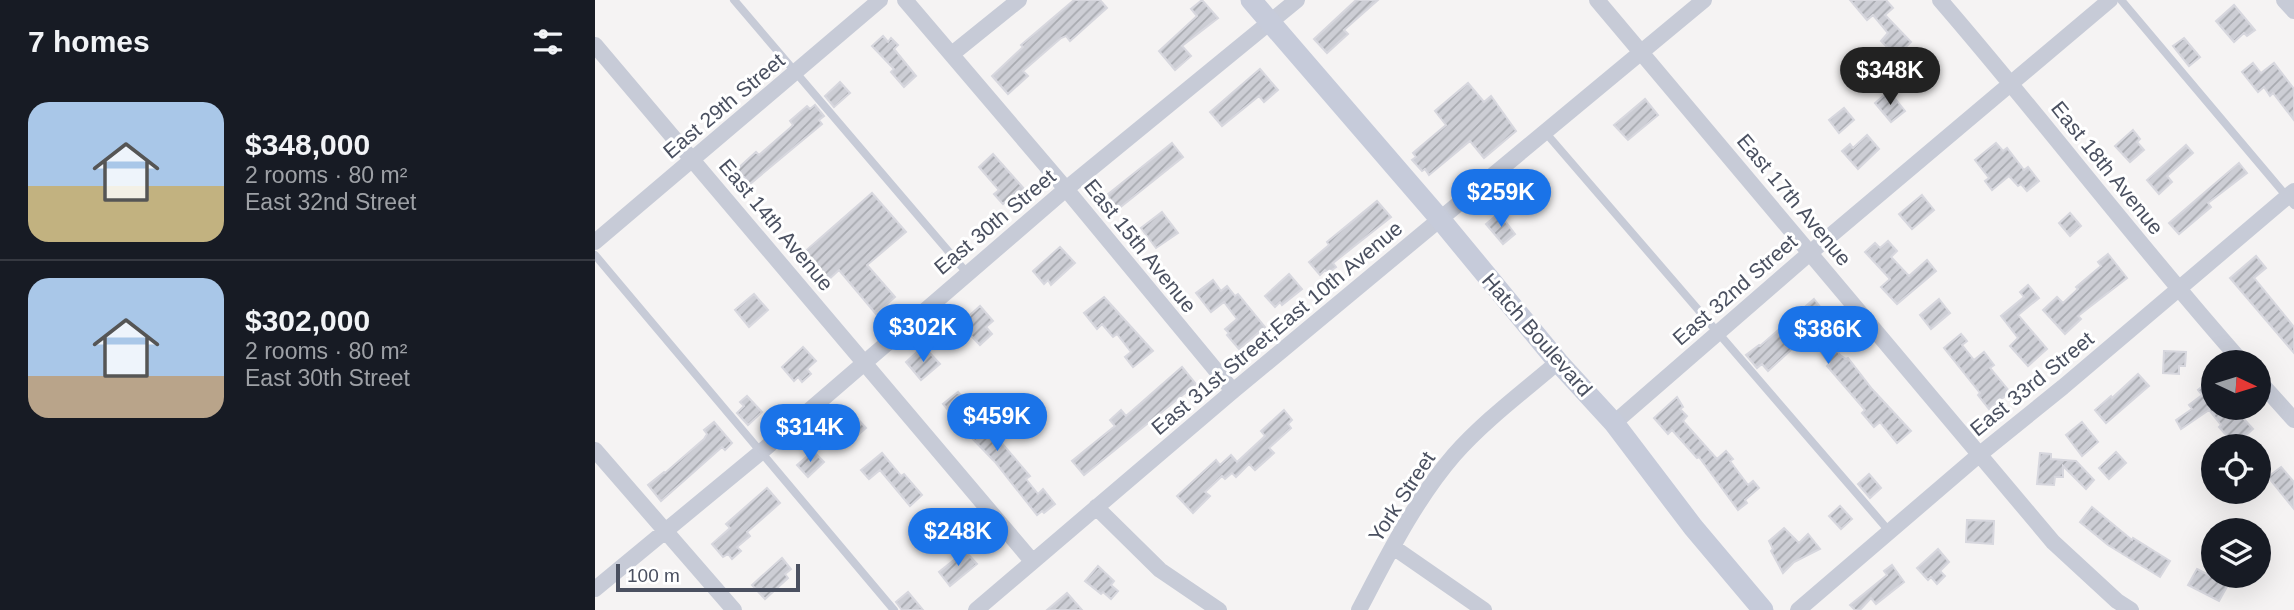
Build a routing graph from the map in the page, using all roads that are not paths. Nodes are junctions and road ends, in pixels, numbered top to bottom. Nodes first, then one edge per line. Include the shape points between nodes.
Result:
1 (734, 0) edge
2 (880, 0) edge
3 (905, 0) edge
4 (1019, 0) edge
5 (1251, 0) edge
6 (1297, 0) edge
7 (1597, 0) edge
8 (1704, 0) edge
9 (1940, 0) edge
10 (2110, 0) edge
11 (2121, 0) edge
12 (2284, 0) edge
13 (2294, 11) edge
14 (1270, 22) junction
15 (595, 45) edge
16 (1640, 53) junction
17 (952, 54) junction
18 (795, 72) junction
19 (2012, 84) junction
20 (1545, 132) junction
21 (694, 160) junction
22 (1066, 189) junction
23 (2292, 198) edge
24 (1440, 219) junction
25 (595, 242) edge
26 (1811, 252) junction
27 (595, 255) edge
28 (967, 273) junction
29 (2178, 290) junction
30 (1717, 334) junction
31 (2231, 350) edge
32 (865, 362) junction
33 (1559, 362) junction
34 (1233, 391) junction
35 (2271, 394) edge
36 (2294, 420) edge
37 (1614, 423) junction
38 (595, 450) edge
39 (761, 452) junction
40 (1980, 454) junction
41 (1096, 507) junction
42 (664, 531) junction
43 (1889, 531) junction
44 (1393, 547) junction
45 (1032, 561) junction
46 (595, 589) edge
47 (734, 610) edge
48 (894, 610) edge
49 (976, 610) edge
50 (1219, 610) edge
51 (1359, 610) edge
52 (1484, 610) edge
53 (1763, 610) edge
54 (1798, 610) edge
55 (2131, 610) edge

1 - 18 lane
2 - 18 street, East 29th Street
3 - 17 street, East 15th Avenue
4 - 17 street
5 - 14 main road, Hatch Boulevard
6 - 14 street, East 30th Street
7 - 16 street, East 17th Avenue
8 - 16 street, East 31st Street;East 10th Avenue
9 - 19 street, East 18th Avenue
10 - 19 street, East 32nd Street
11 - 23 lane
12 - 13 street
14 - 22 street, East 30th Street
14 - 24 main road, Hatch Boulevard
15 - 21 street, East 14th Avenue
16 - 20 street, East 31st Street;East 10th Avenue
16 - 26 street, East 17th Avenue
17 - 22 street, East 15th Avenue
18 - 21 street, East 29th Street
18 - 28 lane
19 - 26 street, East 32nd Street
19 - 29 street, East 18th Avenue
20 - 24 street, East 31st Street;East 10th Avenue
20 - 30 lane
21 - 25 street, East 29th Street
21 - 32 street, East 14th Avenue
22 - 28 street, East 30th Street
22 - 34 street, East 15th Avenue
23 - 29 street, East 33rd Street
24 - 33 main road, Hatch Boulevard
24 - 34 street, East 31st Street;East 10th Avenue
26 - 30 street, East 32nd Street
26 - 40 street, East 17th Avenue
27 - 39 lane
28 - 32 street, East 30th Street
29 - 31 street, East 18th Avenue
29 - 40 street, East 33rd Street
30 - 37 street, East 32nd Street
30 - 43 lane
32 - 39 street, East 30th Street
32 - 45 street, East 14th Avenue
33 - 37 main road, Hatch Boulevard
33 - 44 street, York Street via 1455,455
34 - 41 street, East 31st Street;East 10th Avenue
35 - 36 street
37 - 53 main road, Hatch Boulevard
38 - 42 street
39 - 42 street, East 30th Street
39 - 48 lane
40 - 43 street, East 33rd Street
40 - 55 street, East 17th Avenue via 2053,542
41 - 45 street, East 31st Street;East 10th Avenue
41 - 50 street via 1160,570
42 - 46 street, East 30th Street
42 - 47 street
43 - 54 street, East 33rd Street
44 - 51 street, York Street
44 - 52 street
45 - 49 street, East 31st Street;East 10th Avenue

